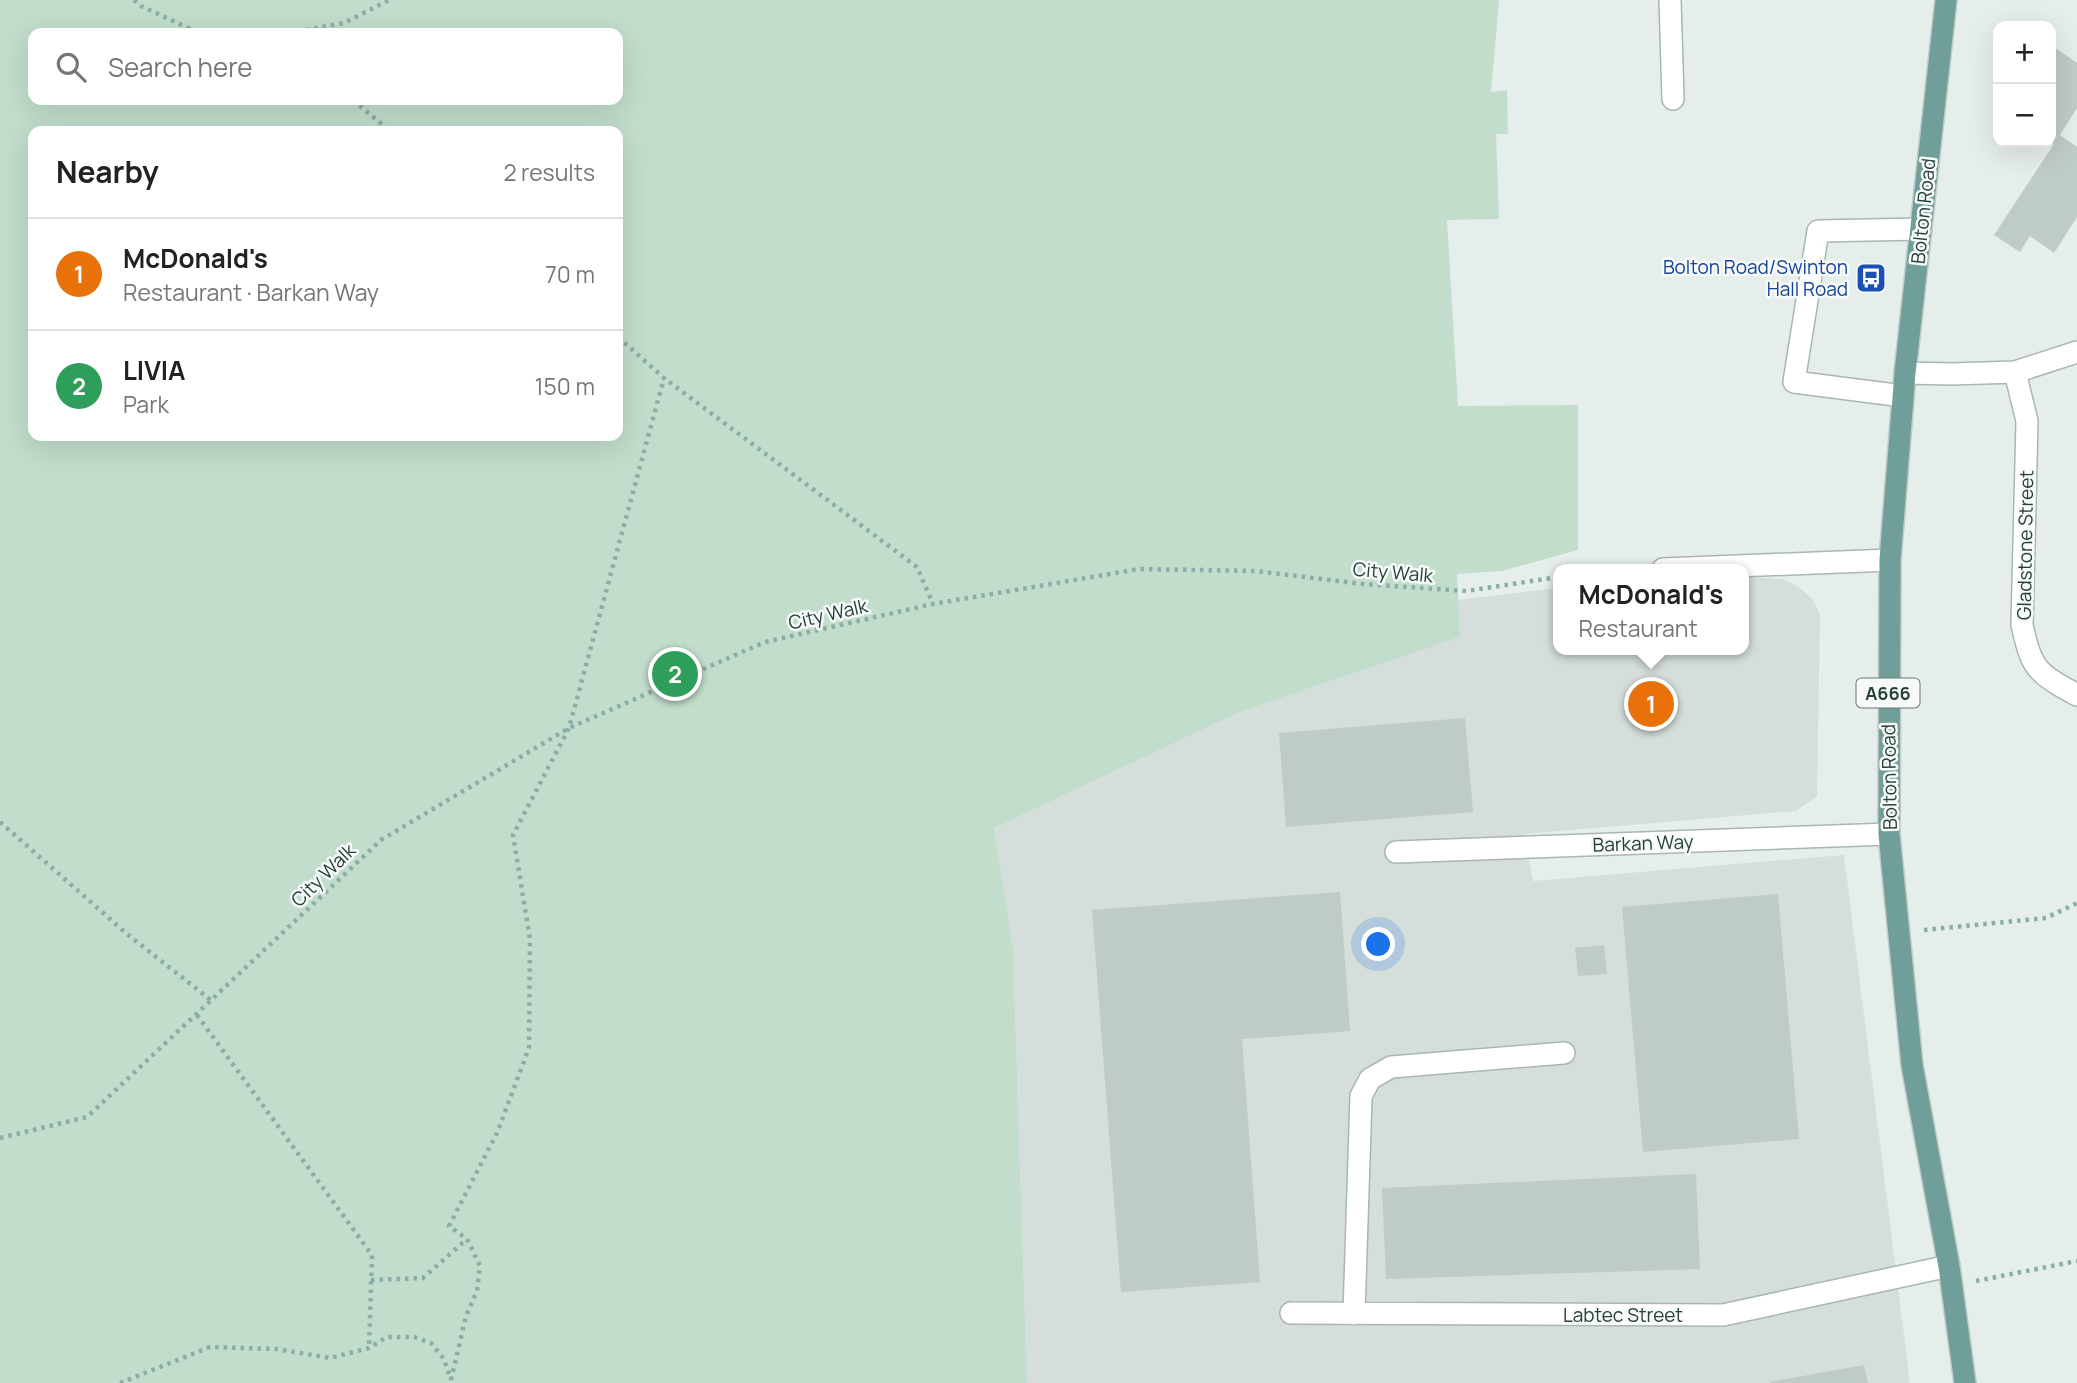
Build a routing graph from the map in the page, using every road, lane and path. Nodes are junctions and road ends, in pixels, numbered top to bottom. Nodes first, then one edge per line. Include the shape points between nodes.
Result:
1 (134, 0) edge
2 (389, 0) edge
3 (1670, 0) edge
4 (1946, 0) edge
5 (188, 28) edge
6 (316, 28) edge
7 (1674, 99) dead end
8 (359, 105) edge
9 (384, 126) edge
10 (1921, 229) junction
11 (623, 341) edge
12 (2077, 352) edge
13 (2015, 372) junction
14 (1905, 373) junction
15 (664, 378) junction
16 (1903, 396) junction
17 (1890, 560) junction
18 (1749, 566) edge
19 (1553, 578) edge
20 (933, 604) junction
21 (2077, 695) edge
22 (569, 728) junction
23 (0, 822) edge
24 (1889, 834) junction
25 (1396, 852) dead end
26 (2077, 903) edge
27 (1899, 932) junction
28 (212, 1002) junction
29 (197, 1015) junction
30 (1564, 1053) dead end
31 (0, 1138) edge
32 (467, 1240) junction
33 (2077, 1261) edge
34 (1950, 1276) junction
35 (371, 1280) junction
36 (1291, 1313) dead end
37 (1354, 1314) junction
38 (369, 1348) junction
39 (452, 1382) edge
40 (120, 1383) edge
41 (1965, 1383) edge

1 - 5 path
2 - 6 path via 344,23
3 - 7 street
4 - 10 main road, Bolton Road / A666
8 - 9 path
10 - 14 main road, Bolton Road / A666
10 - 16 street via 1818,231 1794,382
11 - 15 path
12 - 13 street
13 - 14 street
13 - 21 street, Gladstone Street via 2027,421 2022,625 2028,652 2043,676
14 - 16 main road, Bolton Road / A666
15 - 20 path via 917,567
15 - 22 path
16 - 17 main road, Bolton Road / A666
17 - 18 street
17 - 24 main road, Bolton Road / A666
19 - 20 path, City Walk via 1467,591 1255,571 1139,569
20 - 22 path, City Walk via 765,642
22 - 28 path, City Walk via 381,839
22 - 32 path via 513,835 530,939 529,1048 496,1133 449,1226
23 - 28 path
24 - 25 street, Barkan Way
24 - 27 main road, Bolton Road / A666
26 - 27 path via 2046,918
27 - 34 main road, Bolton Road / A666 via 1912,1065
28 - 29 path, City Walk
29 - 31 path, City Walk via 87,1117
29 - 35 path via 372,1255
30 - 37 street via 1391,1067 1370,1079 1361,1096
32 - 35 path via 423,1278
32 - 39 path via 480,1266
33 - 34 path
34 - 37 street, Labtec Street via 1723,1315
34 - 41 main road, Bolton Road / A666
35 - 38 path
36 - 37 street, Labtec Street
38 - 39 path via 387,1337 414,1336 431,1343 444,1359
38 - 40 path via 330,1358 276,1349 211,1347

